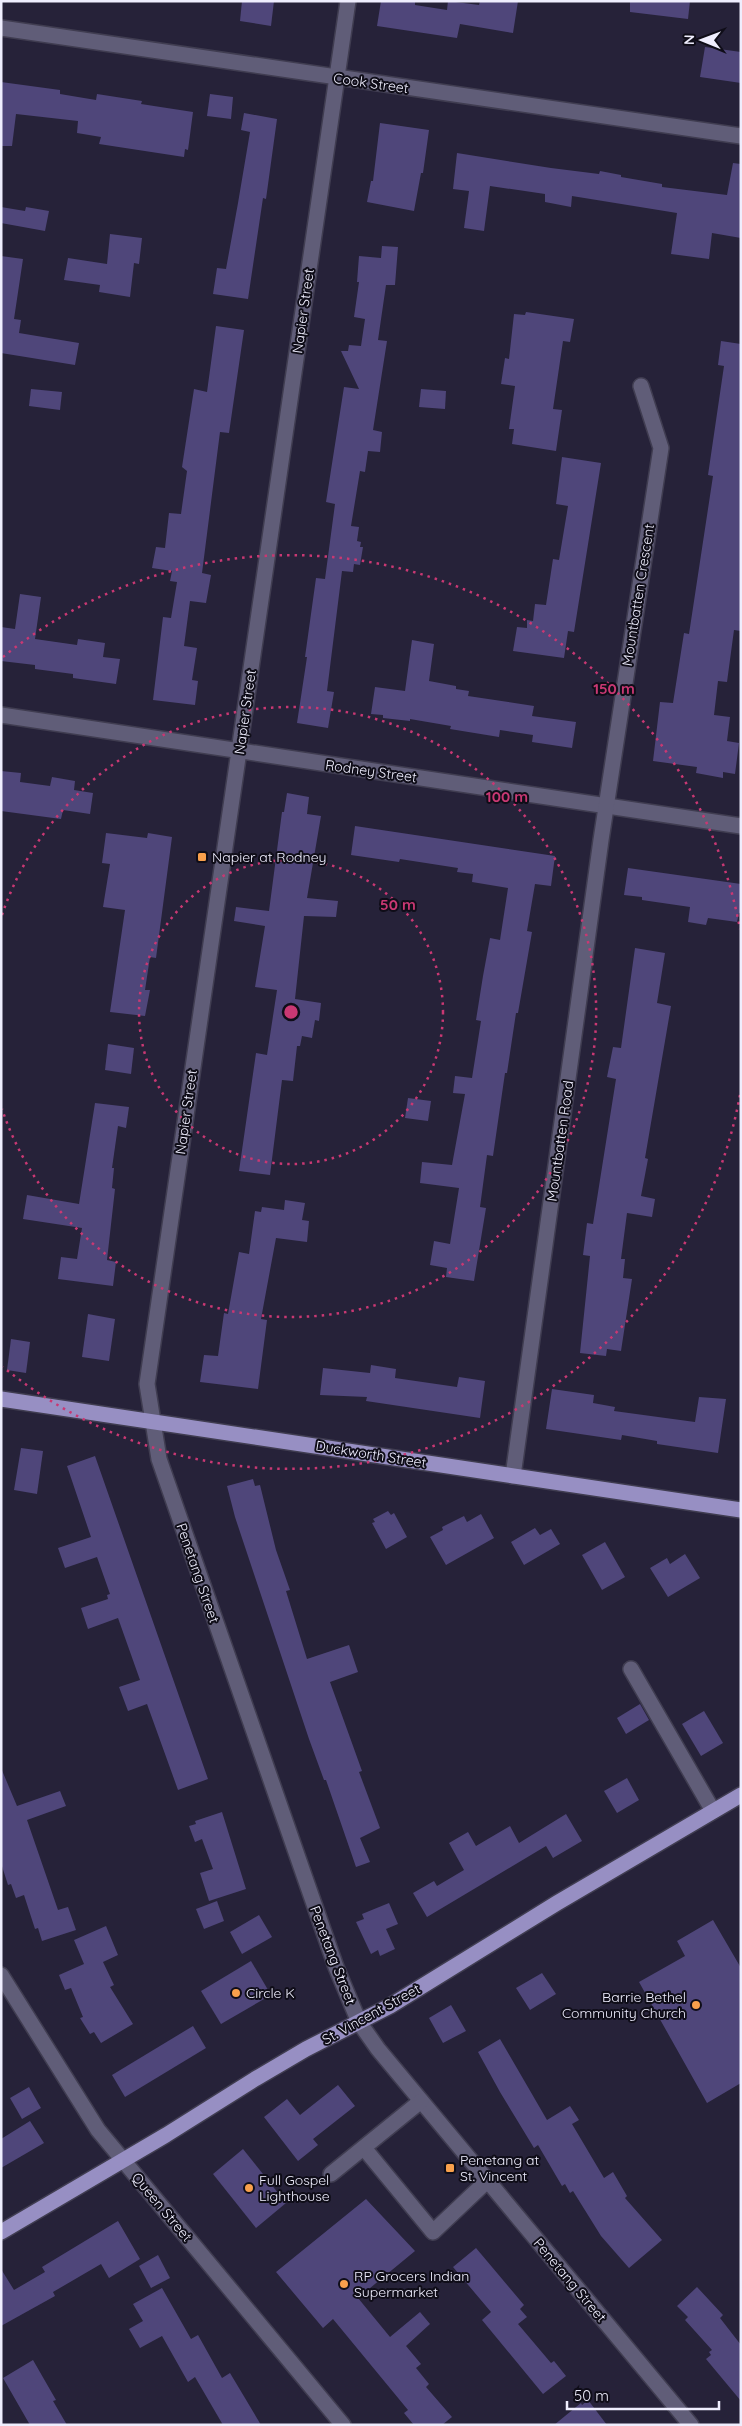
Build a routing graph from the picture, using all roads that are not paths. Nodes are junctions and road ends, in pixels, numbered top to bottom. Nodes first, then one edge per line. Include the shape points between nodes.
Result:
1 (348, 1) edge
2 (1, 28) edge
3 (337, 78) junction
4 (741, 136) edge
5 (642, 386) dead end
6 (1, 715) edge
7 (239, 751) junction
8 (606, 806) junction
9 (741, 826) edge
10 (1, 1398) edge
11 (153, 1422) junction
12 (514, 1476) junction
13 (741, 1510) edge
14 (631, 1669) dead end
15 (741, 1795) edge
16 (713, 1811) junction
17 (1, 1975) edge
18 (359, 2022) junction
19 (421, 2101) junction
20 (364, 2148) junction
21 (123, 2160) junction
22 (331, 2174) dead end
23 (488, 2180) junction
24 (1, 2232) edge
25 (343, 2425) edge
26 (691, 2425) edge

1 - 3 street, Napier Street
2 - 3 street, Cook Street
3 - 4 street, Cook Street
3 - 7 street, Napier Street
5 - 8 street, Mountbatten Crescent via 661,448
6 - 7 street, Rodney Street
7 - 8 street, Rodney Street
7 - 11 street, Napier Street via 147,1384
8 - 9 street, Rodney Street
8 - 12 street, Mountbatten Road
10 - 11 main road, Duckworth Street
11 - 12 main road, Duckworth Street
11 - 18 street, Penetang Street via 162,1468 336,1967
12 - 13 main road, Duckworth Street
14 - 16 street
15 - 16 main road, St. Vincent Street
16 - 18 main road, St. Vincent Street
17 - 21 street, Queen Street via 98,2130
18 - 19 street, Penetang Street
18 - 21 main road, St. Vincent Street via 263,2074
19 - 20 street
19 - 23 street, Penetang Street
20 - 22 street
20 - 23 street via 432,2232
21 - 24 main road, St. Vincent Street
21 - 25 street, Queen Street
23 - 26 street, Penetang Street

